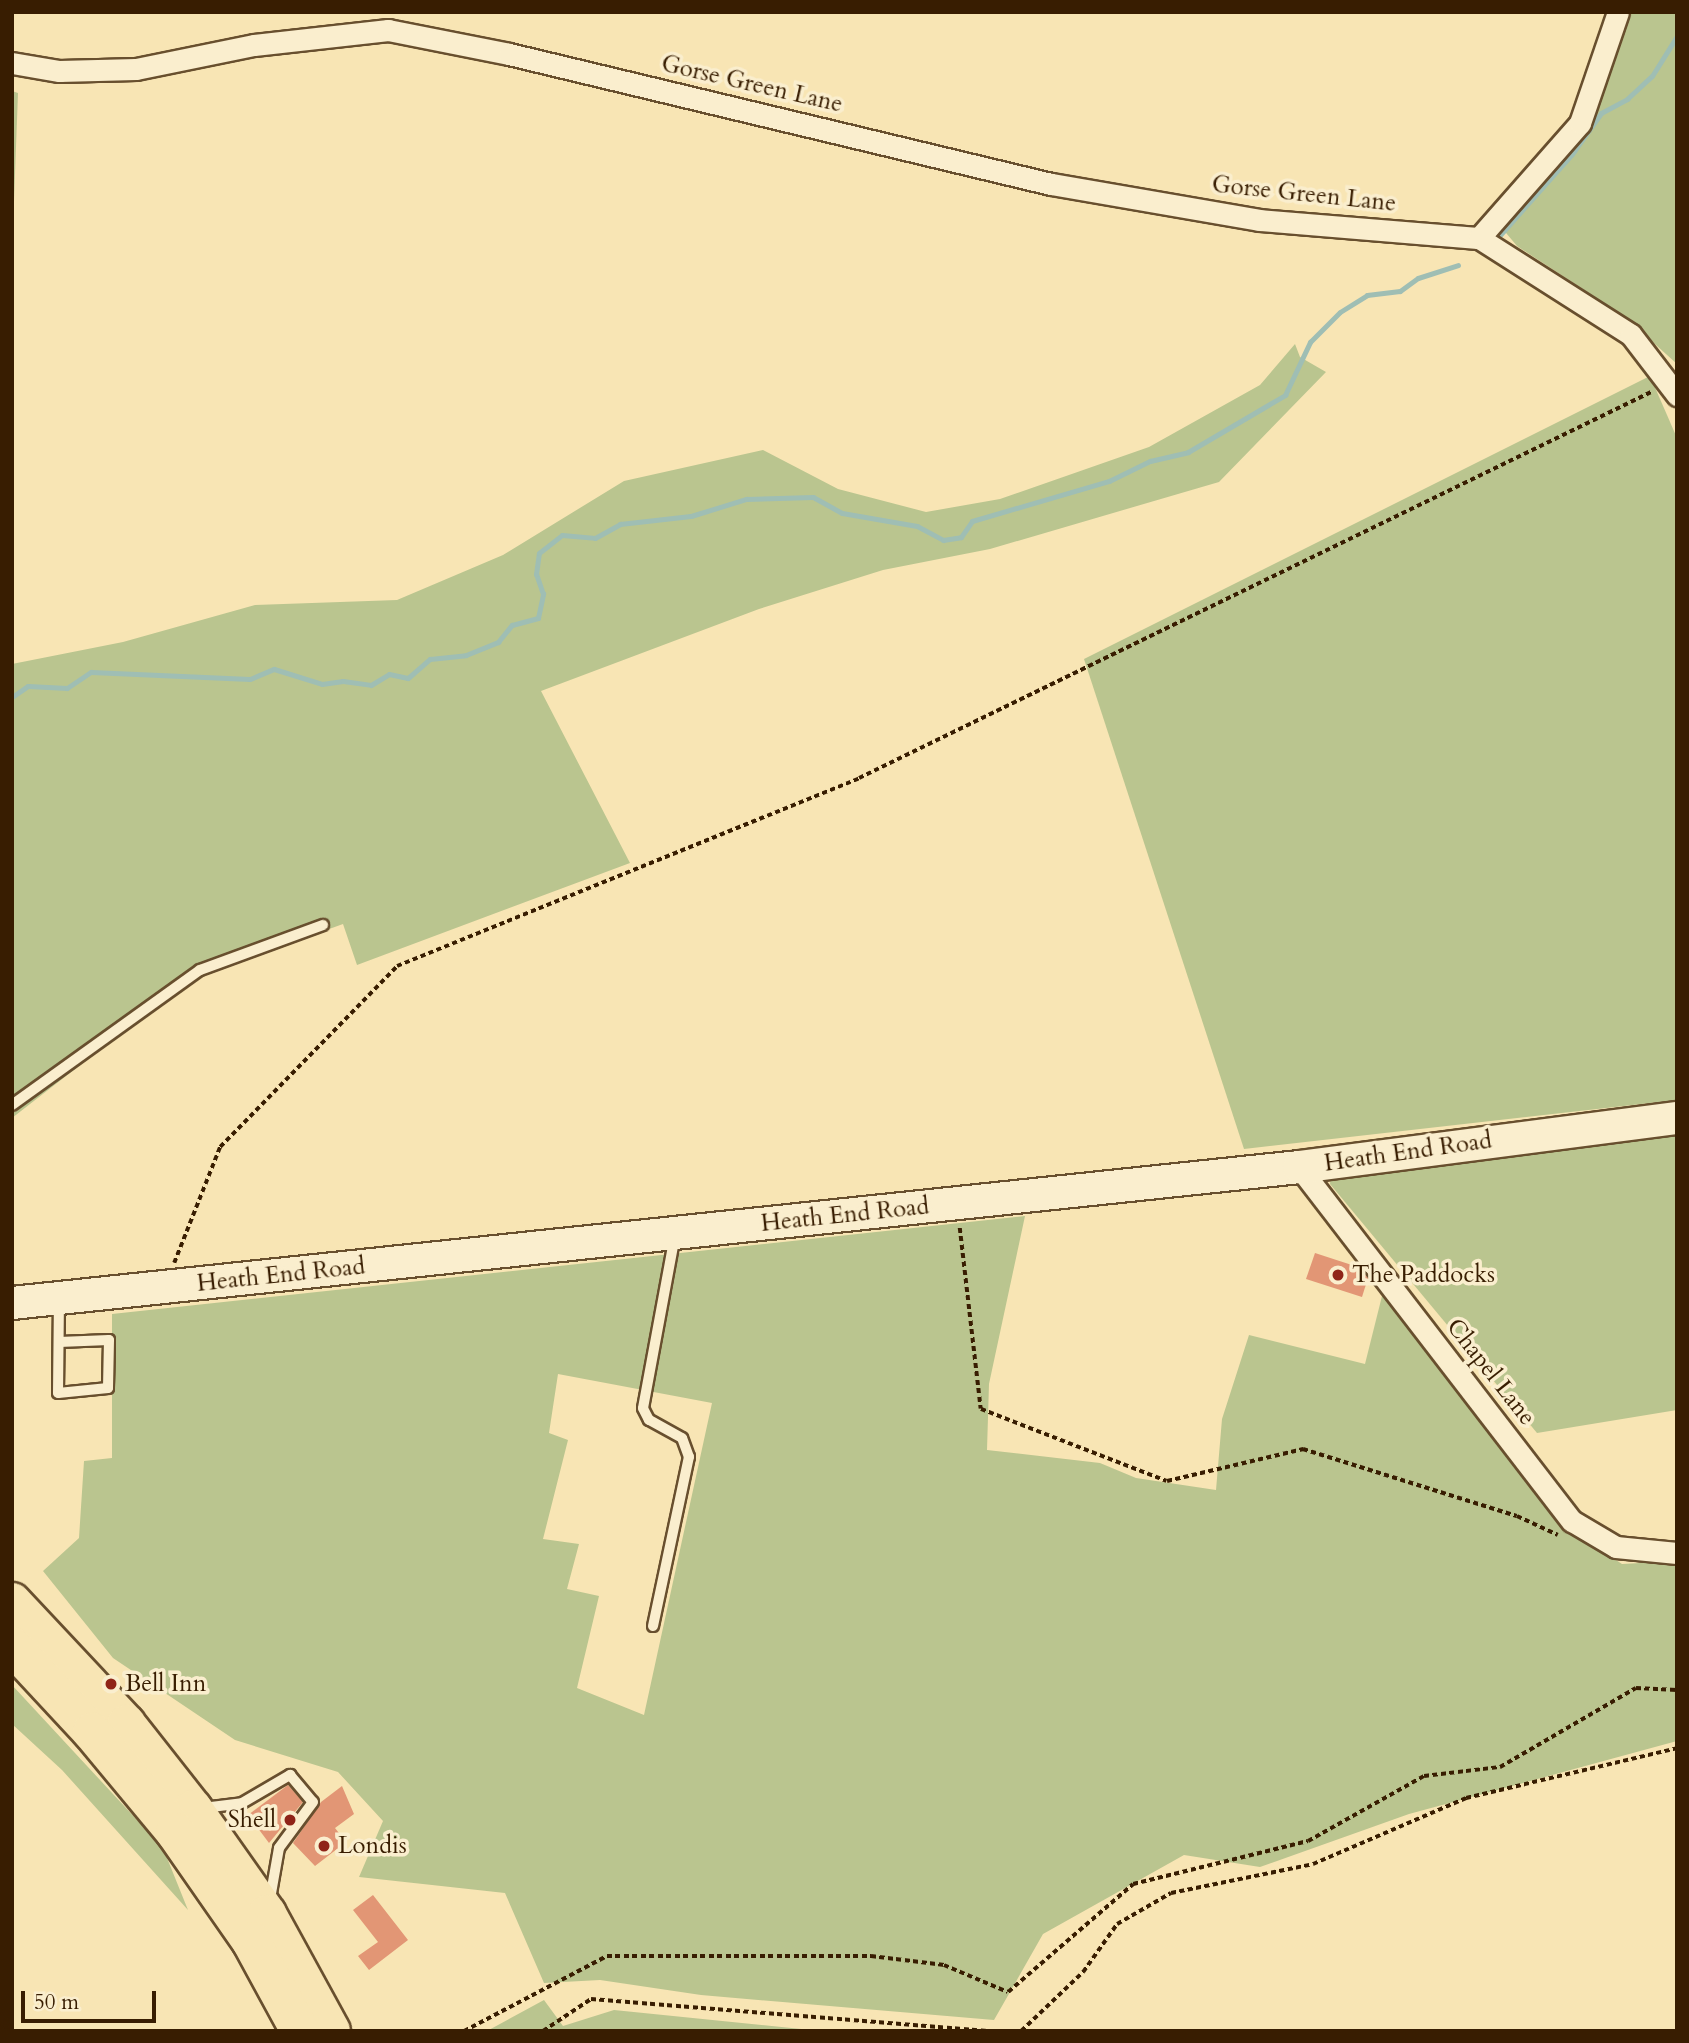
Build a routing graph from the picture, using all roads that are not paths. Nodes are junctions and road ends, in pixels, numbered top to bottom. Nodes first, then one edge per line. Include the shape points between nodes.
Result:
1 (1618, 12) edge
2 (12, 63) edge
3 (1479, 238) junction
4 (1673, 389) edge
5 (323, 925) dead end
6 (12, 1105) edge
7 (1677, 1118) edge
8 (1299, 1167) junction
9 (676, 1232) junction
10 (59, 1299) junction
11 (12, 1303) edge
12 (59, 1342) junction
13 (1677, 1553) edge
14 (12, 1602) edge
15 (653, 1626) dead end
16 (12, 1646) edge
17 (193, 1809) junction
18 (267, 1914) junction
19 (300, 2031) edge
20 (331, 2031) edge

1 - 3 street via 1580,123
2 - 3 street, Gorse Green Lane via 59,71 136,69 254,45 388,30 523,57 1051,184 1259,220
3 - 4 street via 1631,335
5 - 6 lane via 200,970
7 - 8 street, Heath End Road
8 - 9 street, Heath End Road
8 - 13 street, Chapel Lane via 1572,1521 1616,1547
9 - 10 street, Heath End Road
9 - 15 lane via 643,1408 649,1420 682,1438 689,1457
10 - 11 street, Heath End Road
10 - 12 lane
12 - 12 lane via 58,1392 108,1388 109,1340
14 - 17 highway via 118,1714
16 - 19 highway via 92,1731 175,1832 251,1941
17 - 18 highway
17 - 18 lane via 242,1803 290,1775 313,1802 279,1848
18 - 20 highway

